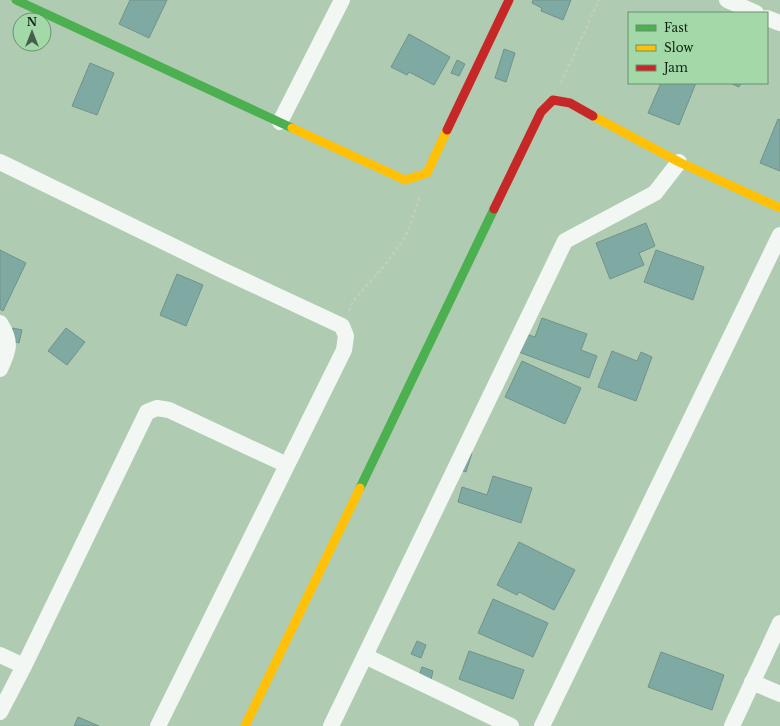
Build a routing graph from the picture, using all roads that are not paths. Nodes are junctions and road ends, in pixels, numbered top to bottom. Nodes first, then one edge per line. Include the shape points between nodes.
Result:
1 (16, 0) edge
2 (342, 0) edge
3 (509, 0) edge
4 (727, 0) edge
5 (754, 12) edge
6 (768, 18) edge
7 (780, 24) edge
8 (280, 122) junction
9 (0, 162) edge
10 (679, 162) junction
11 (780, 208) edge
12 (780, 235) edge
13 (0, 323) edge
14 (0, 369) edge
15 (287, 465) junction
16 (780, 623) edge
17 (0, 655) edge
18 (364, 656) junction
19 (24, 666) junction
20 (752, 682) junction
21 (780, 694) edge
22 (0, 712) edge
23 (158, 726) edge
24 (245, 726) edge
25 (330, 726) edge
26 (511, 726) edge
27 (542, 726) edge
28 (732, 726) edge

1 - 8 street
2 - 8 street
3 - 8 street via 427,173 405,180
4 - 5 street
6 - 7 street
9 - 15 street via 342,326 346,336 344,350
10 - 11 street
10 - 18 street via 655,193 565,240
10 - 24 street via 570,103 553,100 541,112
12 - 27 street
13 - 14 street via 7,333 8,353
15 - 19 street via 169,410 157,408 147,412
15 - 23 street
16 - 20 street
17 - 19 street
18 - 25 street
18 - 26 street
19 - 22 street
20 - 21 street
20 - 28 street

